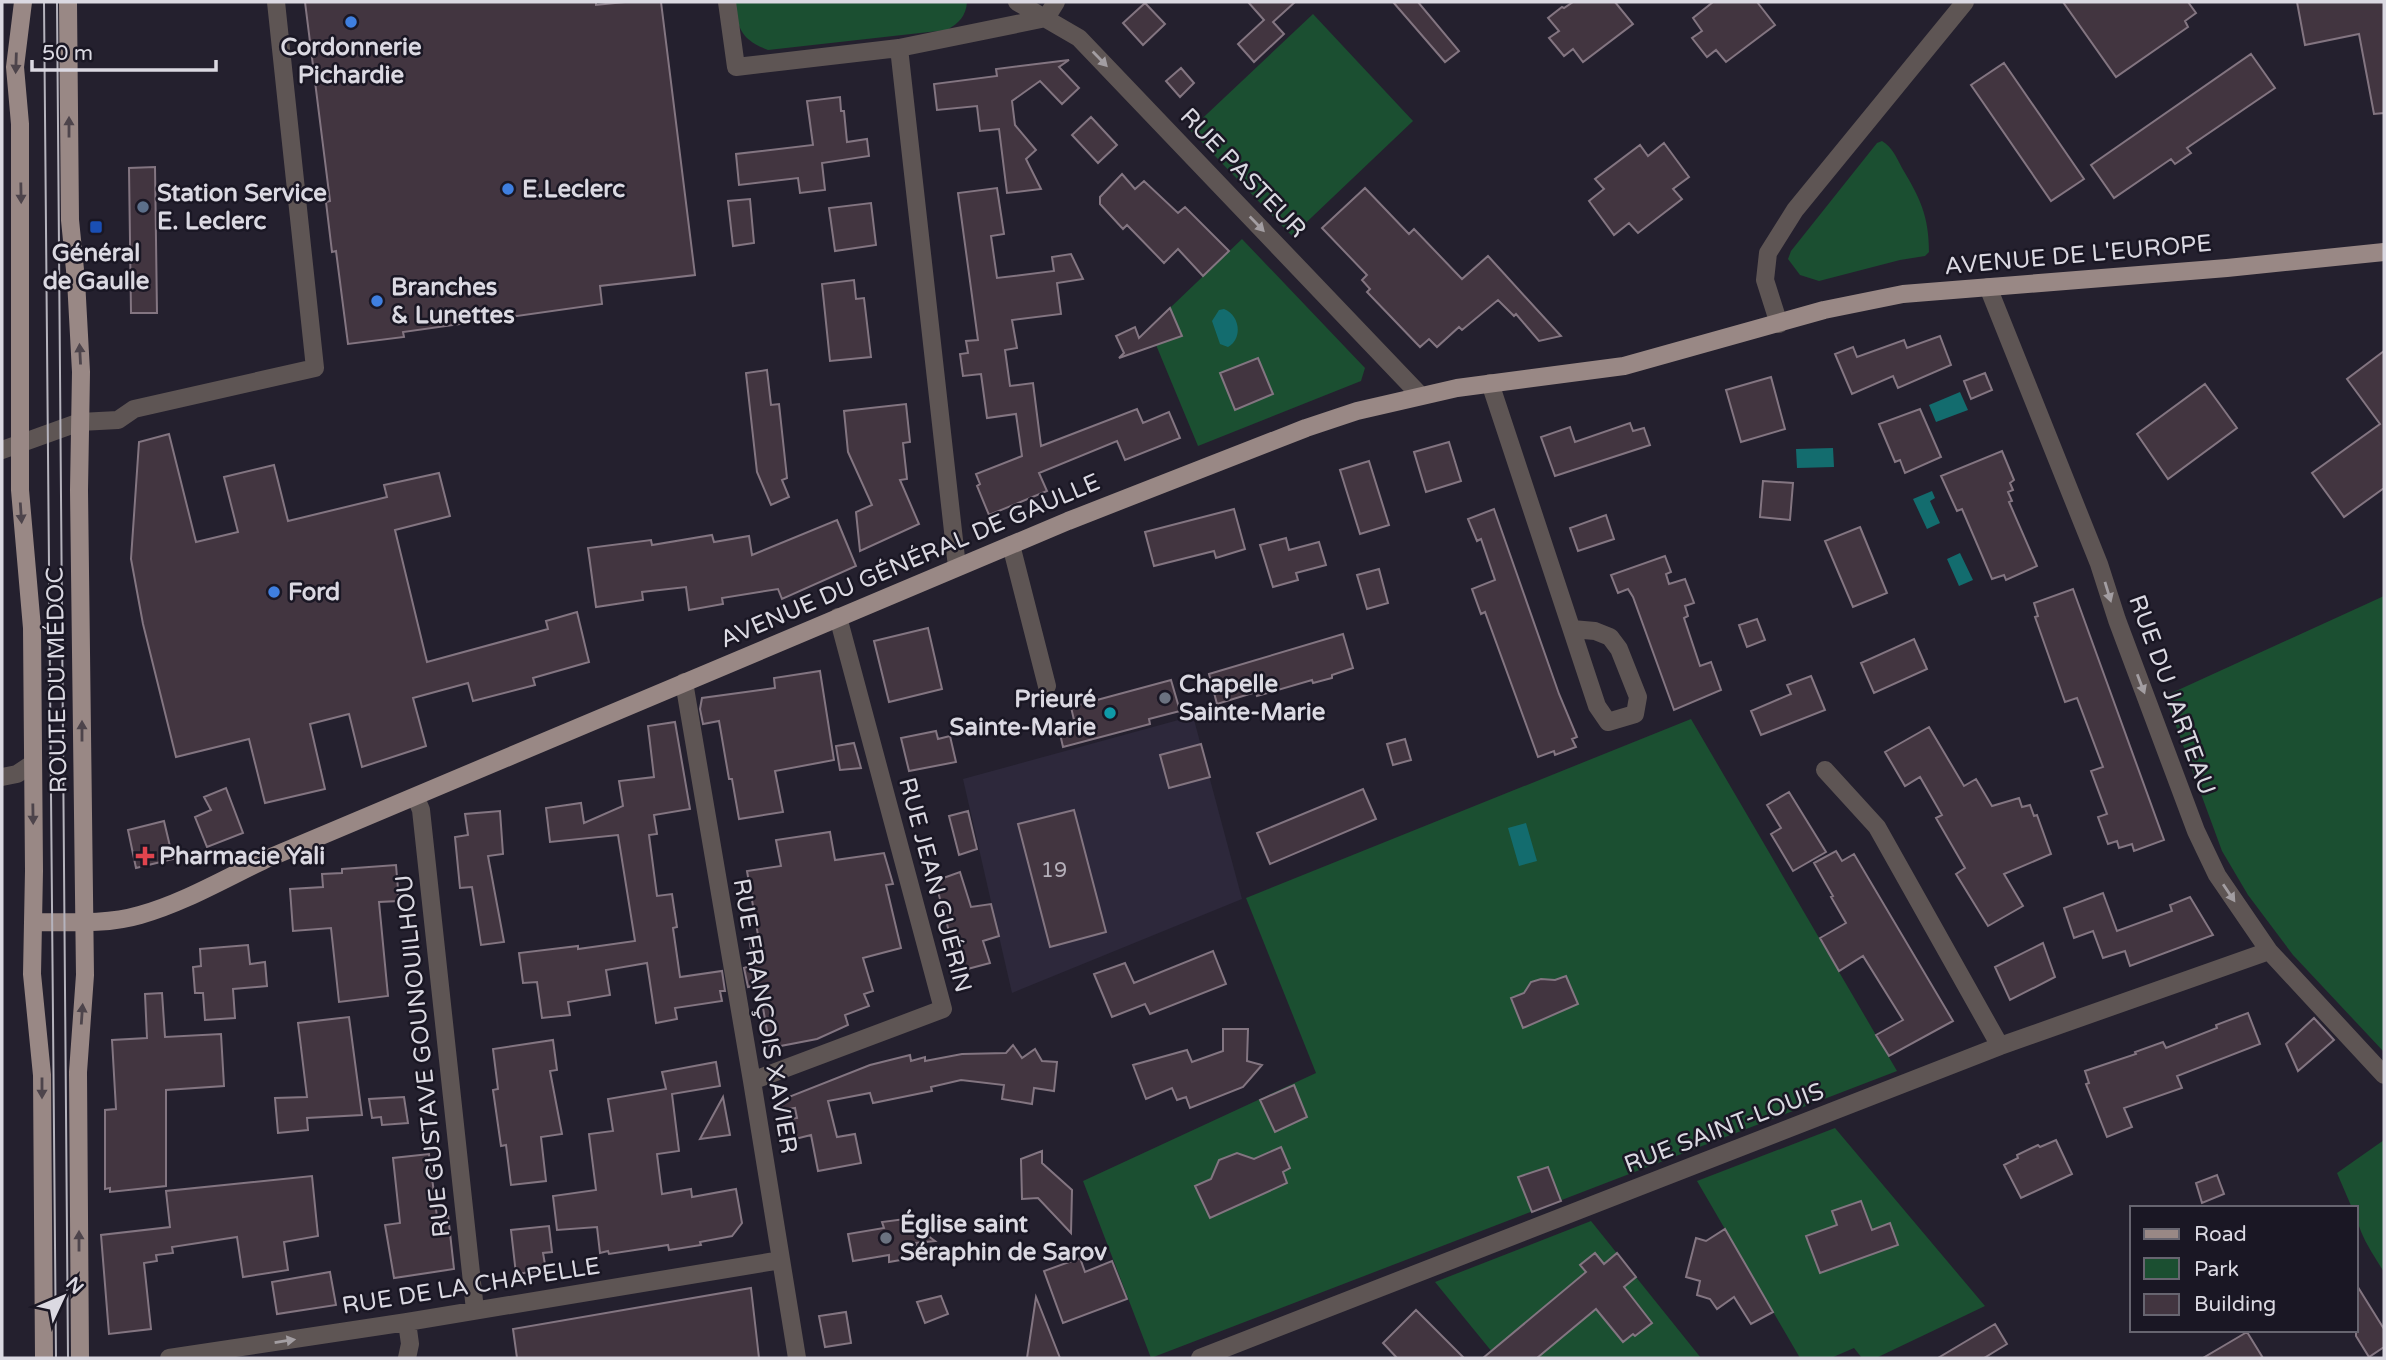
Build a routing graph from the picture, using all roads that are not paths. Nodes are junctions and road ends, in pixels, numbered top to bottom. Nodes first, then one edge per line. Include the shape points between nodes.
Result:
1 (23, 2) edge
2 (68, 2) edge
3 (276, 2) edge
4 (727, 2) edge
5 (1017, 2) edge
6 (1056, 2) edge
7 (1965, 2) edge
8 (1046, 18) junction
9 (899, 48) junction
10 (2384, 252) edge
11 (1988, 287) junction
12 (1779, 324) junction
13 (1490, 383) junction
14 (1420, 395) junction
15 (80, 422) junction
16 (20, 445) junction
17 (2, 450) edge
18 (1011, 545) junction
19 (957, 567) junction
20 (838, 617) junction
21 (1572, 629) junction
22 (684, 682) junction
23 (1047, 686) dead end
24 (32, 764) junction
25 (1825, 770) dead end
26 (2, 777) edge
27 (416, 798) junction
28 (33, 922) junction
29 (84, 922) junction
30 (2269, 951) junction
31 (2000, 1046) junction
32 (2384, 1075) edge
33 (752, 1081) junction
34 (781, 1260) junction
35 (475, 1310) junction
36 (407, 1322) junction
37 (44, 1358) edge
38 (80, 1358) edge
39 (169, 1358) edge
40 (407, 1358) edge
41 (797, 1358) edge
42 (1200, 1358) edge

1 -> 16 main road, ROUTE DU MÉDOC via 15,67 20,124
15 -> 2 main road, ROUTE DU MÉDOC via 70,220
3 - 15 street via 315,368 134,409 118,420
4 - 9 street via 736,67
5 - 8 street, RUE PASTEUR
6 - 8 street
7 - 12 street via 1795,209 1768,253 1765,280
8 - 9 street
8 -> 14 street, RUE PASTEUR via 1079,38
9 - 19 street
10 - 11 main road, AVENUE DE L'EUROPE
11 - 12 main road, AVENUE DE L'EUROPE via 1903,294
11 -> 30 street, RUE DU JARTEAU via 2099,564 2196,831 2217,875
12 - 13 main road, AVENUE DU GÉNÉRAL DE GAULLE via 1624,366
13 - 14 main road, AVENUE DU GÉNÉRAL DE GAULLE
13 - 21 street
14 - 18 main road, AVENUE DU GÉNÉRAL DE GAULLE via 1306,428
15 - 16 street
29 -> 15 main road, ROUTE DU MÉDOC
16 - 17 street
16 -> 24 main road, ROUTE DU MÉDOC via 32,628
18 - 19 main road, AVENUE DU GÉNÉRAL DE GAULLE
18 - 23 street
19 - 20 main road, AVENUE DU GÉNÉRAL DE GAULLE
20 - 22 main road, AVENUE DU GÉNÉRAL DE GAULLE
20 - 33 street, RUE JEAN GUÉRIN via 943,1009
21 - 21 street via 1597,706 1608,722 1635,714 1638,697 1619,649 1610,637
22 - 27 main road, AVENUE DU GÉNÉRAL DE GAULLE
22 - 33 street, RUE FRANÇOIS XAVIER
24 - 26 street
24 -> 28 main road, ROUTE DU MÉDOC
25 - 31 street via 1877,827
27 - 29 main road, AVENUE DU GÉNÉRAL DE GAULLE via 140,915
27 - 35 street, RUE GUSTAVE GOUNOUILHOU via 421,810
28 - 29 main road, AVENUE DU GÉNÉRAL DE GAULLE
28 -> 37 main road, ROUTE DU MÉDOC via 32,974 42,1075
38 -> 29 main road, ROUTE DU MÉDOC via 78,1072
30 - 31 street, RUE SAINT-LOUIS
30 - 32 street, RUE DU JARTEAU
31 - 42 street, RUE SAINT-LOUIS
33 - 34 street, RUE FRANÇOIS XAVIER
34 - 35 street, RUE DE LA CHAPELLE
34 - 41 street, RUE FRANÇOIS XAVIER
35 - 36 street, RUE DE LA CHAPELLE
39 -> 36 street, RUE DE LA CHAPELLE
36 - 40 street

